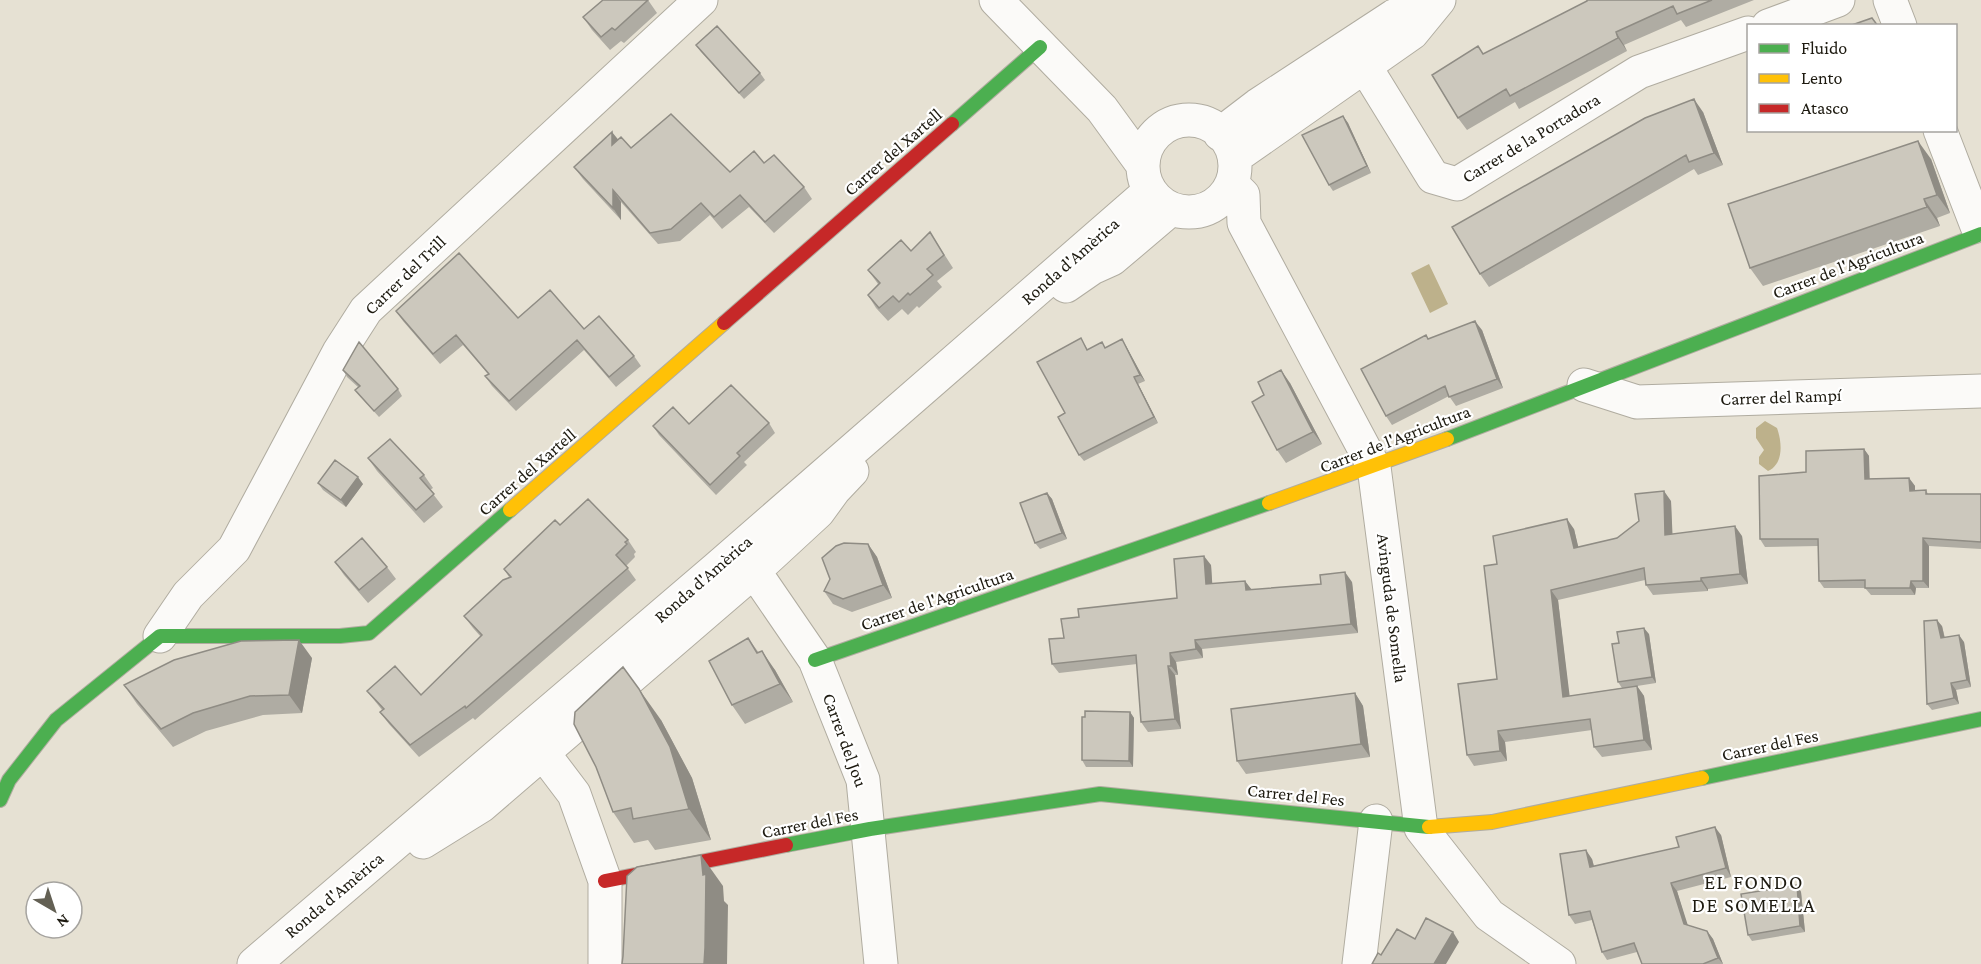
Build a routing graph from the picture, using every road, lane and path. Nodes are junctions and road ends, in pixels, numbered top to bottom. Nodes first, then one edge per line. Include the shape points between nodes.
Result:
1 (701, 0) edge
2 (996, 0) edge
3 (1431, 0) edge
4 (1439, 0) edge
5 (1838, 0) edge
6 (1890, 0) edge
7 (1773, 24) edge
8 (1899, 24) edge
9 (1747, 34) edge
10 (1040, 47) junction
11 (1364, 65) junction
12 (1102, 109) junction
13 (1941, 132) edge
14 (1154, 134) junction
15 (1226, 170) junction
16 (1154, 188) junction
17 (1979, 230) edge
18 (1584, 385) junction
19 (1981, 391) edge
20 (1374, 467) junction
21 (754, 571) junction
22 (160, 636) junction
23 (815, 660) junction
24 (1981, 719) edge
25 (543, 753) junction
26 (0, 800) edge
27 (1376, 821) junction
28 (1420, 828) junction
29 (870, 829) junction
30 (605, 881) junction
31 (254, 964) edge
32 (280, 964) edge
33 (605, 964) edge
34 (881, 964) edge
35 (1359, 964) edge
36 (1559, 964) edge

1 - 22 street, Carrer del Trill via 366,310 339,352 234,549 188,595
2 - 10 street
3 - 15 street via 1394,16 1258,105
4 - 11 street via 1412,33
5 - 7 street
6 - 8 street
9 - 11 street, Carrer de la Portadora via 1639,72 1457,184 1433,177
10 - 12 street
10 - 22 street, Carrer del Xartell via 369,633
11 - 15 street
12 - 14 street via 1137,121
12 - 16 street
13 - 17 street
14 - 15 street via 1181,119 1197,119 1216,127
14 - 16 street, Ronda d'Amèrica via 1145,149
15 - 16 street via 1192,213
15 - 20 street, Avinguda de Somella via 1244,223
16 - 21 street, Ronda d'Amèrica via 1112,259 1092,268 1049,300 855,468 818,512
16 - 31 street, Ronda d'Amèrica
17 - 18 street, Carrer de l'Agricultura
18 - 19 street, Carrer del Rampí via 1637,402
18 - 20 street, Carrer de l'Agricultura
20 - 23 street, Carrer de l'Agricultura
20 - 28 street, Avinguda de Somella
21 - 23 street, Carrer del Jou
21 - 25 street, Ronda d'Amèrica
22 - 26 street via 56,720 9,780
23 - 29 street, Carrer del Jou via 863,780
24 - 28 street, Carrer del Fes via 1492,822
25 - 30 street via 574,794
25 - 32 street, Ronda d'Amèrica via 481,806 428,838
27 - 28 street, Carrer del Fes
27 - 29 street, Carrer del Fes via 1100,794
27 - 35 street
28 - 36 street via 1489,915
29 - 30 street, Carrer del Fes
29 - 34 street, Carrer del Jou
30 - 33 street

